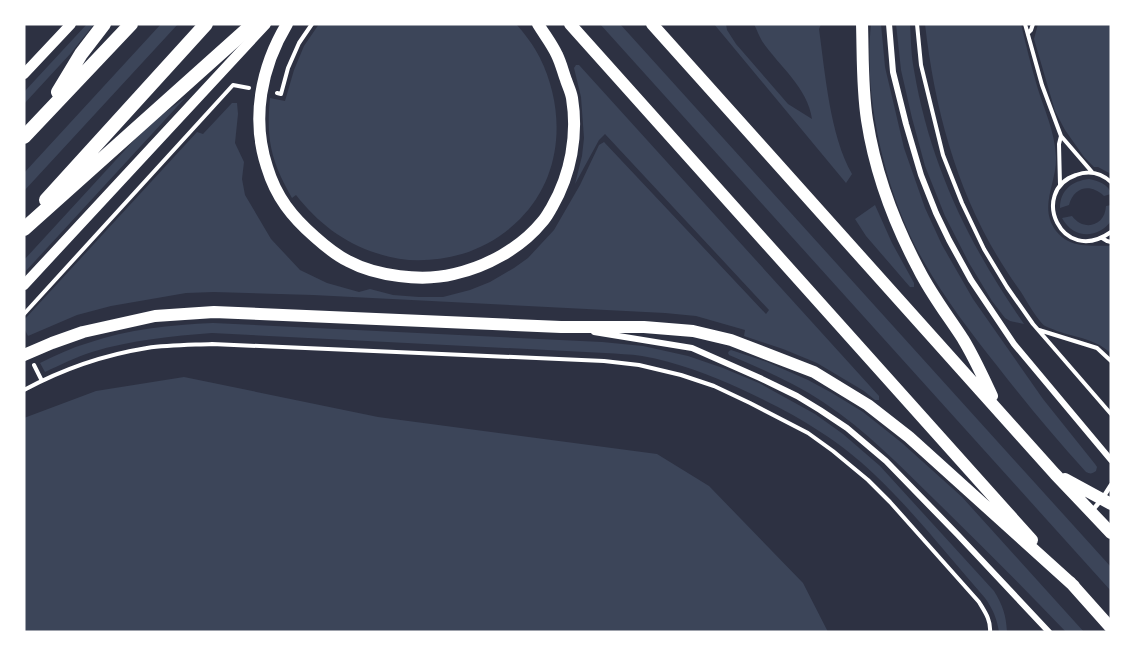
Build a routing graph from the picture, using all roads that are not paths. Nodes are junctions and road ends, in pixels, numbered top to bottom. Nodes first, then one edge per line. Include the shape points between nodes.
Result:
1 (71, 24) edge
2 (104, 24) edge
3 (131, 24) edge
4 (206, 24) edge
5 (253, 24) edge
6 (266, 24) edge
7 (287, 24) edge
8 (538, 24) edge
9 (570, 24) edge
10 (652, 24) edge
11 (862, 24) edge
12 (889, 24) edge
13 (24, 74) edge
14 (44, 115) junction
15 (24, 137) edge
16 (24, 224) edge
17 (24, 229) edge
18 (24, 285) edge
19 (561, 327) junction
20 (24, 355) edge
21 (1001, 413) junction
22 (1111, 460) edge
23 (1055, 474) junction
24 (1111, 485) edge
25 (1107, 502) edge
26 (1091, 513) junction
27 (1111, 533) edge
28 (1074, 586) junction
29 (1111, 628) edge
30 (1049, 632) edge

1 - 13 street
2 - 14 main road
3 - 14 main road
4 - 16 main road
5 - 17 main road
6 - 18 street
7 - 8 main road via 266,70 259,121 263,156 281,201 302,226 347,261 371,271 423,278 482,265 515,248 543,222 558,196 569,168 574,130 572,96 557,54
9 - 28 main road
10 - 21 main road
11 - 21 main road via 867,118 888,198 919,272 964,342
12 - 22 street via 893,72 906,124 921,175 949,240 1014,344
14 - 15 main road
19 - 20 main road via 214,312 155,316 83,332
19 - 28 main road via 693,331 731,340 814,372 868,405 909,437
19 - 30 street via 692,348 798,396 847,428 886,461
21 - 23 main road
23 - 25 main road
23 - 26 main road
24 - 25 lane
25 - 26 lane
26 - 27 main road
28 - 29 main road

